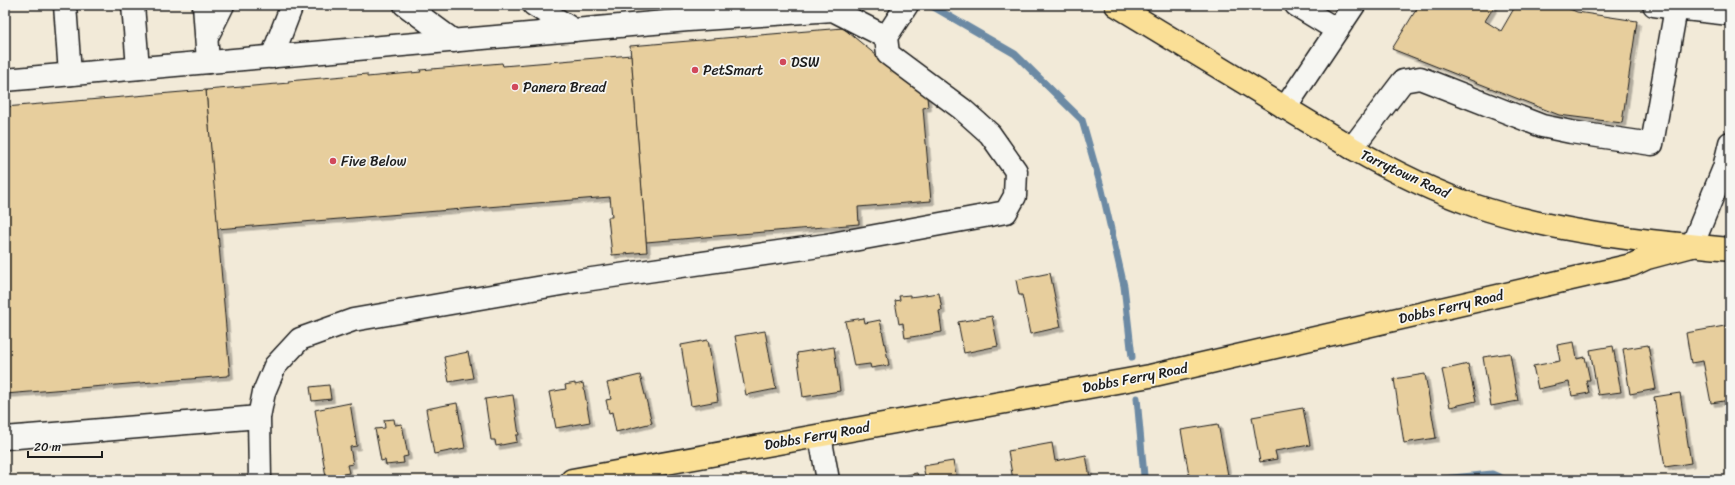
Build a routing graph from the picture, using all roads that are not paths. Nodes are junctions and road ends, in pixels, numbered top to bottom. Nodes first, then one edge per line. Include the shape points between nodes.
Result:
1 (64, 5) edge
2 (133, 5) edge
3 (204, 5) edge
4 (223, 5) edge
5 (292, 5) edge
6 (405, 5) edge
7 (534, 5) edge
8 (664, 5) edge
9 (1116, 5) edge
10 (1296, 5) edge
11 (1354, 5) edge
12 (1654, 5) edge
13 (906, 6) edge
14 (823, 7) edge
15 (1676, 8) junction
16 (1730, 14) edge
17 (688, 20) junction
18 (574, 30) junction
19 (1337, 30) junction
20 (207, 37) junction
21 (886, 37) junction
22 (454, 41) junction
23 (272, 57) junction
24 (208, 62) junction
25 (138, 68) junction
26 (70, 74) junction
27 (5, 80) edge
28 (1285, 108) junction
29 (1730, 143) edge
30 (1352, 148) junction
31 (1692, 246) junction
32 (1730, 249) edge
33 (259, 417) junction
34 (820, 436) junction
35 (5, 438) edge
36 (260, 480) edge
37 (572, 480) edge
38 (828, 480) edge

1 - 26 street
2 - 25 street
3 - 20 street
4 - 20 street
5 - 23 street
6 - 22 street
7 - 18 street
8 - 17 street
9 - 28 main road, Tarrytown Road
10 - 19 street
11 - 19 street
12 - 15 street
13 - 21 street
14 - 17 street
14 - 21 street
15 - 16 street
15 - 30 street via 1652,144 1542,126 1420,78 1403,81
17 - 18 street
18 - 22 street
19 - 28 street
20 - 24 street
21 - 33 street via 888,54 962,109 990,134 1016,171 1016,196 1006,212 826,245 578,282 353,320 300,339 275,366 264,392
22 - 23 street
23 - 24 street
24 - 25 street
25 - 26 street
26 - 27 street
28 - 30 main road, Tarrytown Road
29 - 31 street via 1724,168
30 - 31 main road, Tarrytown Road via 1433,190 1477,206 1559,227
31 - 32 main road, Tarrytown Road
31 - 34 main road, Dobbs Ferry Road via 1647,258 1632,265 1150,376
33 - 35 street
33 - 36 street
34 - 37 main road, Dobbs Ferry Road
34 - 38 street

